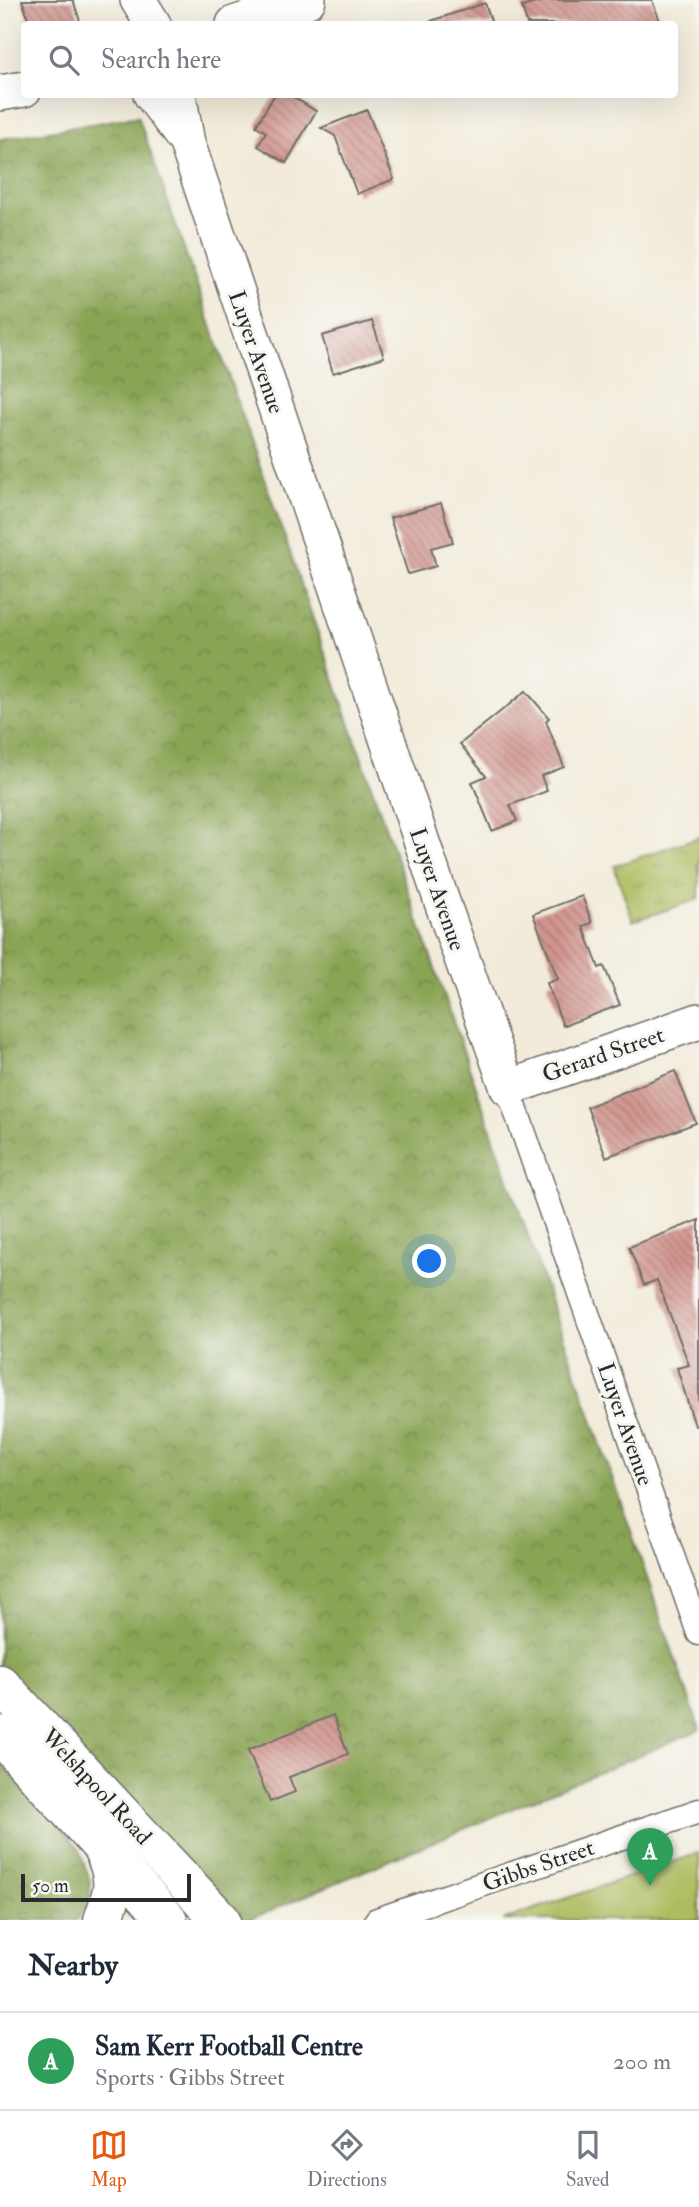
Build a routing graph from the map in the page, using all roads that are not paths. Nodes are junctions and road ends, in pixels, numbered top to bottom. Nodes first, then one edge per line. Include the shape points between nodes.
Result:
1 (130, 0) edge
2 (138, 0) edge
3 (308, 0) edge
4 (131, 21) edge
5 (151, 21) edge
6 (244, 21) edge
7 (21, 90) edge
8 (0, 93) edge
9 (153, 98) edge
10 (179, 98) edge
11 (187, 142) junction
12 (699, 1021) edge
13 (508, 1088) junction
14 (699, 1633) edge
15 (0, 1684) edge
16 (0, 1735) edge
17 (699, 1811) edge
18 (103, 1850) junction
19 (195, 1891) junction
20 (164, 1919) edge
21 (103, 1920) edge
22 (221, 1920) edge
23 (377, 1920) edge

1 - 4 street
2 - 5 street
3 - 6 street
7 - 8 street
9 - 11 street, Luyer Avenue
10 - 11 street, Luyer Avenue
11 - 13 street, Luyer Avenue
12 - 13 street, Gerard Street
13 - 14 street, Luyer Avenue
15 - 19 main road, Welshpool Road
16 - 18 main road, Welshpool Road
17 - 23 street, Gibbs Street
18 - 20 main road, Welshpool Road
18 - 21 main road via 114,1888
19 - 20 main road
19 - 22 main road, Welshpool Road

